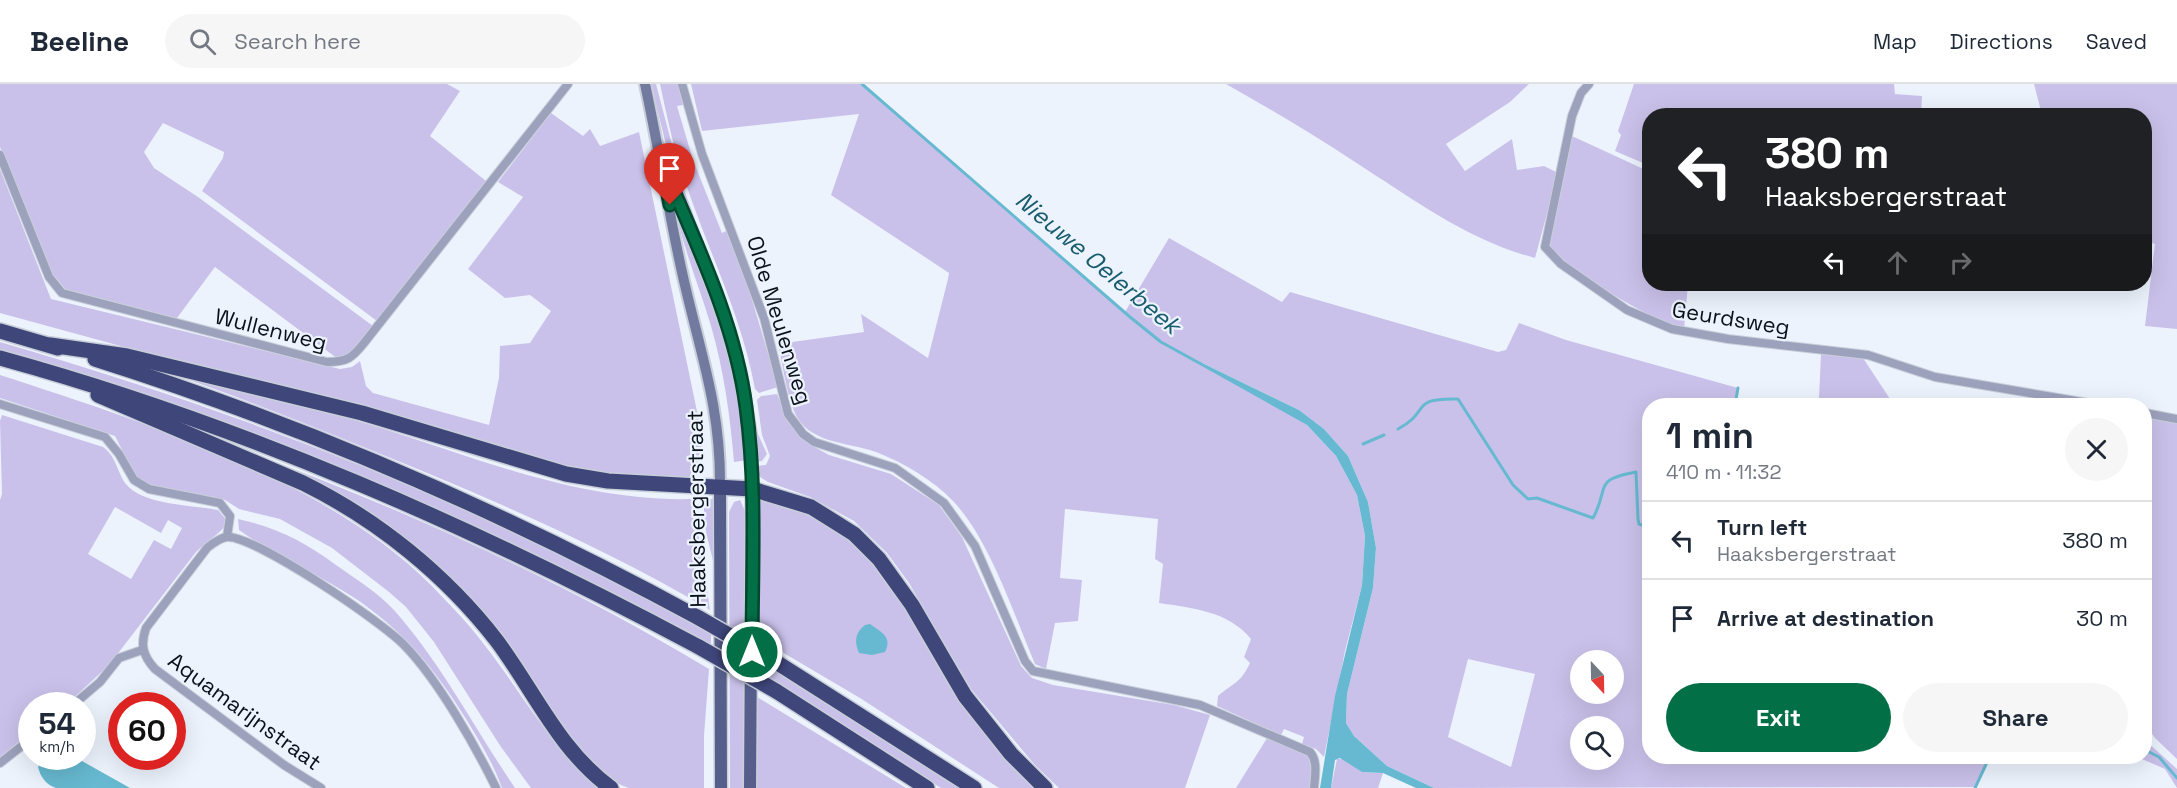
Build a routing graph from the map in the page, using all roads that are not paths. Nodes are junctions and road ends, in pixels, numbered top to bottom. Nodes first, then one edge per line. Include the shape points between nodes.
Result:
1 (568, 84) edge
2 (645, 84) edge
3 (682, 84) edge
4 (1589, 84) edge
5 (0, 155) edge
6 (662, 163) junction
7 (0, 331) edge
8 (50, 345) junction
9 (0, 357) edge
10 (44, 369) junction
11 (2059, 398) edge
12 (0, 404) edge
13 (2152, 414) edge
14 (2177, 419) edge
15 (720, 487) junction
16 (752, 489) junction
17 (227, 537) junction
18 (142, 650) junction
19 (88, 692) edge
20 (18, 749) edge
21 (0, 763) edge
22 (321, 788) edge
23 (496, 788) edge
24 (612, 788) edge
25 (721, 788) edge
26 (750, 788) edge
27 (927, 788) edge
28 (974, 788) edge
29 (1045, 788) edge
30 (1314, 788) edge

1 - 5 street, Wullenweg via 364,343 344,362 327,362 62,293 49,277
2 - 6 main road, Haaksbergerstraat
3 - 30 street, Olde Meulenweg via 702,154 764,318 785,406 800,431 823,446 895,468 944,503 975,546 1024,661 1033,671 1181,700 1221,713 1310,752 1316,768
4 - 11 street, Geurdsweg via 1572,116 1545,247 1561,264 1628,310 1649,321 1690,333 1868,355 1935,377
6 - 15 main road, Haaksbergerstraat via 685,283 712,386
6 - 16 main road, Haaksbergerstraat via 716,295 735,353 746,406
7 - 8 highway
8 - 15 highway via 127,357 362,413 566,474 618,482
8 - 28 highway, bridge via 223,402 378,463 561,546 776,662
9 - 10 highway
10 - 24 highway via 124,408 303,483 386,533 462,602 496,641 581,763
10 - 27 highway, bridge via 362,484 589,588 776,691
12 - 17 street via 105,437 134,480 149,489 220,503 230,516
13 - 14 street
15 - 16 highway
15 - 25 main road, Haaksbergerstraat
16 - 26 main road, Haaksbergerstraat
16 - 29 highway via 811,507 865,544 898,583 946,667 982,719
17 - 18 street, Aquamarijnstraat via 207,548 146,628
17 - 23 street via 246,541 322,585 390,632 430,676
18 - 19 street via 119,658
18 - 22 street, Aquamarijnstraat via 155,669
20 - 21 street

